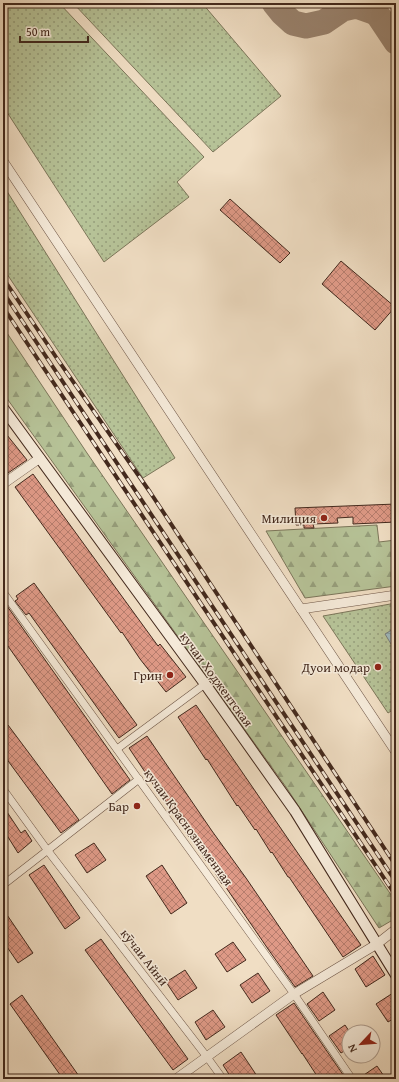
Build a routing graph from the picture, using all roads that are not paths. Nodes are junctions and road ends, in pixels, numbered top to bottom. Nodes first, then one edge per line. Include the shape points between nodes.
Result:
1 (3, 161) edge
2 (3, 408) edge
3 (40, 458) junction
4 (3, 484) edge
5 (3, 592) edge
6 (396, 596) edge
7 (301, 609) junction
8 (205, 684) junction
9 (118, 749) junction
10 (396, 752) edge
11 (139, 779) junction
12 (3, 789) edge
13 (48, 851) junction
14 (3, 885) edge
15 (396, 929) edge
16 (377, 944) junction
17 (396, 975) edge
18 (294, 994) junction
19 (207, 1057) junction
20 (176, 1079) edge
21 (223, 1079) edge
22 (352, 1079) edge

1 - 7 street
2 - 3 main road, кучаи Ходжентская
3 - 4 street
3 - 8 main road, кучаи Ходжентская
5 - 9 street, кучаи Краснознаменная
6 - 7 street
7 - 10 street
8 - 9 street
8 - 16 main road, кучаи Ходжентская via 295,811
9 - 11 street, кучаи Краснознаменная
11 - 13 street
11 - 18 street, кучаи Краснознаменная
12 - 13 street, кӯчаи Айнӣ
13 - 14 street
13 - 19 street, кӯчаи Айнӣ
15 - 16 street
16 - 17 main road, кучаи Ходжентская
16 - 18 street
18 - 19 street
18 - 22 street, кучаи Краснознаменная
19 - 20 street
19 - 21 street, кӯчаи Айнӣ

